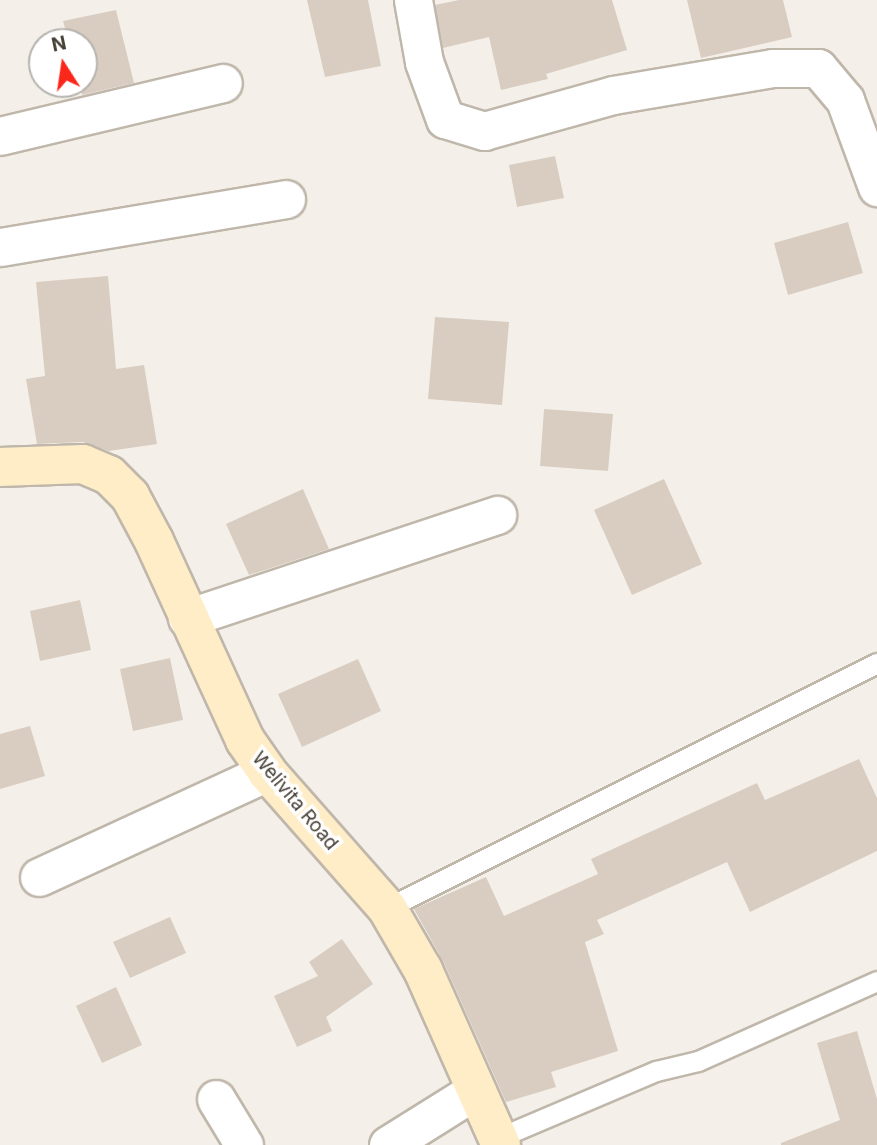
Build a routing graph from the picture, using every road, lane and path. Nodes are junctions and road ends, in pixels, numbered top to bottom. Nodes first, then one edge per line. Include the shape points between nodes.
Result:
1 (413, 0) edge
2 (223, 83) dead end
3 (0, 136) edge
4 (877, 187) edge
5 (286, 199) dead end
6 (0, 247) edge
7 (0, 467) edge
8 (497, 515) dead end
9 (187, 618) junction
10 (877, 663) edge
11 (268, 772) junction
12 (38, 877) dead end
13 (387, 908) junction
14 (877, 981) edge
15 (474, 1091) junction
16 (216, 1099) dead end
17 (499, 1142) edge
18 (244, 1145) edge
19 (388, 1145) edge

1 - 4 street via 424,62 444,120 484,131 613,95 773,68 818,68 845,100
2 - 3 street
5 - 6 street
7 - 9 street, Welivita Road via 83,464 109,475 130,496
8 - 9 street
9 - 11 street, Welivita Road via 246,740
10 - 13 lane
11 - 12 street
11 - 13 street, Welivita Road
13 - 15 street, Welivita Road via 423,970
14 - 17 lane via 698,1061 656,1071
15 - 17 street, Welivita Road
15 - 19 street
16 - 18 street

